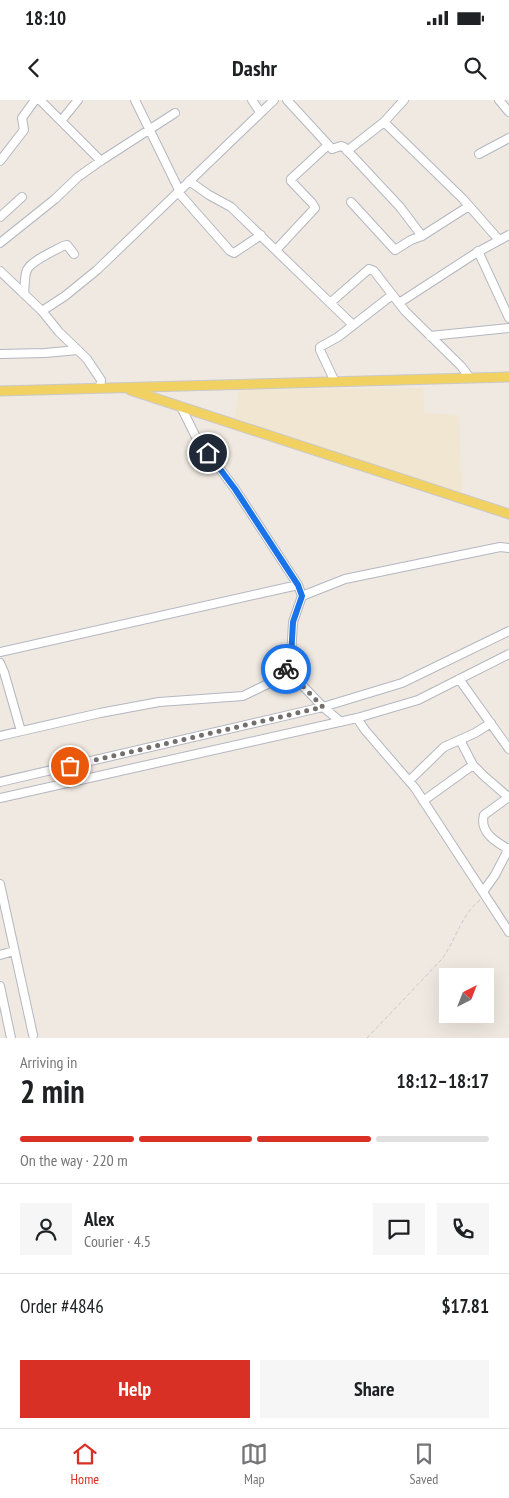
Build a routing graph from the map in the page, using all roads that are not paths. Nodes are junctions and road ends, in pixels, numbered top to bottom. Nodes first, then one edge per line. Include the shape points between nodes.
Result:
1 (36, 100) edge
2 (40, 100) edge
3 (78, 100) edge
4 (146, 100) edge
5 (252, 100) edge
6 (274, 100) edge
7 (287, 100) edge
8 (404, 100) edge
9 (499, 100) edge
10 (136, 102) edge
11 (260, 112) junction
12 (509, 112) edge
13 (175, 113) dead end
14 (61, 121) junction
15 (384, 122) junction
16 (150, 129) junction
17 (509, 138) edge
18 (328, 145) junction
19 (347, 151) junction
20 (479, 154) dead end
21 (0, 161) edge
22 (101, 161) junction
23 (189, 181) junction
24 (179, 191) junction
25 (22, 197) dead end
26 (351, 202) dead end
27 (468, 206) junction
28 (0, 218) edge
29 (261, 235) junction
30 (509, 235) edge
31 (422, 236) junction
32 (499, 240) junction
33 (0, 243) edge
34 (276, 250) junction
35 (478, 252) junction
36 (74, 254) dead end
37 (0, 271) edge
38 (24, 294) junction
39 (392, 294) junction
40 (330, 303) junction
41 (399, 303) junction
42 (42, 311) junction
43 (509, 318) edge
44 (353, 325) junction
45 (509, 328) edge
46 (430, 336) junction
47 (78, 350) junction
48 (0, 354) edge
49 (509, 377) edge
50 (470, 378) junction
51 (335, 382) junction
52 (100, 388) junction
53 (125, 388) junction
54 (0, 391) edge
55 (180, 407) junction
56 (509, 514) edge
57 (509, 548) edge
58 (298, 585) junction
59 (302, 596) junction
60 (509, 631) edge
61 (0, 652) edge
62 (509, 654) edge
63 (0, 663) edge
64 (286, 668) junction
65 (459, 679) junction
66 (323, 707) junction
67 (357, 718) junction
68 (340, 722) junction
69 (491, 723) junction
70 (21, 731) junction
71 (0, 736) edge
72 (460, 740) junction
73 (509, 749) edge
74 (473, 764) junction
75 (70, 766) junction
76 (409, 781) junction
77 (0, 782) edge
78 (72, 782) junction
79 (0, 798) edge
80 (423, 801) junction
81 (509, 849) edge
82 (0, 884) edge
83 (484, 894) junction
84 (3, 910) edge
85 (509, 932) edge
86 (14, 951) junction
87 (0, 955) edge
88 (0, 986) edge
89 (33, 1035) dead end
90 (10, 1038) edge

1 - 21 street via 22,118 24,130
2 - 14 street
3 - 14 street
4 - 10 street
5 - 11 street
6 - 11 street
7 - 18 street
8 - 15 street
9 - 12 street
10 - 16 street
11 - 23 street
13 - 16 street
14 - 22 street
15 - 19 street
15 - 27 street
16 - 22 street
16 - 24 street
17 - 20 street
18 - 19 street via 332,149 341,146
18 - 34 street via 291,179 315,208
19 - 31 street via 400,207
22 - 33 street
23 - 24 street
23 - 29 street via 231,207
24 - 29 street via 230,251 234,253
24 - 42 street via 97,270
25 - 28 street
26 - 31 street via 395,250
27 - 31 street
27 - 32 street
29 - 34 street
30 - 32 street
32 - 35 street
34 - 40 street
35 - 41 street
35 - 43 street
36 - 38 street via 67,245 34,263 26,273
37 - 38 street
38 - 42 street
39 - 40 street via 369,269
39 - 41 street
39 - 44 street
40 - 44 street
41 - 46 street
42 - 47 street
44 - 51 street via 320,347
45 - 46 street
46 - 50 street
47 - 48 street
47 - 52 street via 101,380
49 - 50 main road
50 - 51 main road
51 - 53 main road
52 - 53 main road
52 - 54 main road
53 - 55 main road
55 - 56 main road
55 - 58 street via 196,437 235,489
57 - 59 street via 500,547 345,579
58 - 59 street
58 - 61 street
59 - 64 street via 293,622 291,657
60 - 66 street via 402,683
62 - 65 street
63 - 70 street
64 - 66 street
64 - 70 street via 280,678 242,696 159,702
65 - 67 street via 418,700
65 - 69 street
66 - 68 street
66 - 75 street
67 - 68 street
67 - 76 street
68 - 78 street
69 - 72 street
69 - 73 street
70 - 71 street
72 - 74 street
72 - 76 street via 444,747
74 - 80 street
74 - 81 street via 507,796 484,815 483,822 494,841
75 - 77 street
75 - 78 street
76 - 80 street
78 - 79 street
80 - 83 street
81 - 83 street
82 - 84 street
83 - 85 street
84 - 86 street
86 - 87 street
86 - 89 street
88 - 90 street

